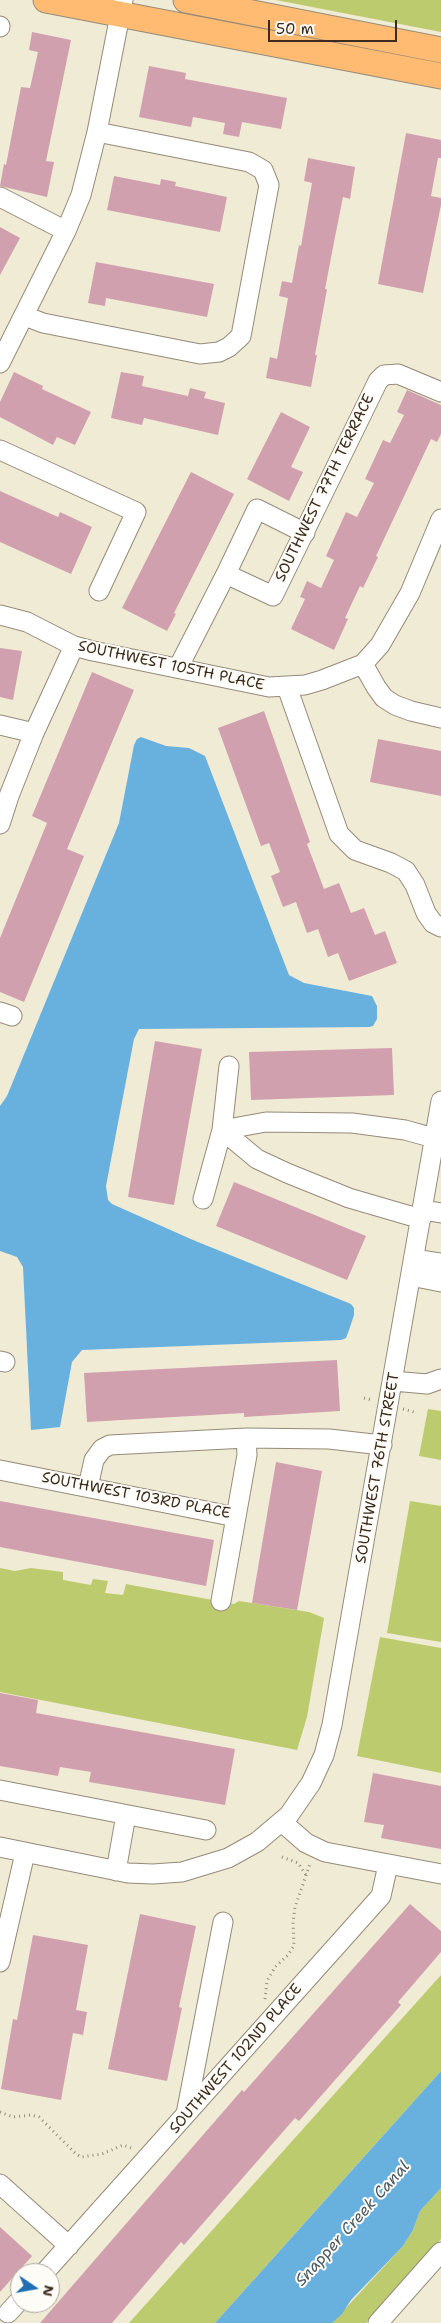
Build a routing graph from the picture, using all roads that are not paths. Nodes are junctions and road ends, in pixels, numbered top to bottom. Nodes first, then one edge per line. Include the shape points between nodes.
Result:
1 (46, 0) edge
2 (186, 0) edge
3 (121, 7) edge
4 (441, 50) edge
5 (441, 76) edge
6 (97, 132) junction
7 (0, 197) edge
8 (66, 231) junction
9 (25, 316) junction
10 (0, 363) edge
11 (441, 392) edge
12 (0, 450) edge
13 (441, 519) edge
14 (305, 533) junction
15 (226, 574) junction
16 (98, 591) dead end
17 (0, 616) edge
18 (74, 646) junction
19 (363, 664) junction
20 (178, 668) junction
21 (287, 687) junction
22 (441, 718) edge
23 (0, 725) edge
24 (34, 732) junction
25 (0, 824) edge
26 (441, 927) edge
27 (229, 1066) dead end
28 (441, 1101) edge
29 (222, 1130) junction
30 (438, 1139) edge
31 (203, 1199) dead end
32 (428, 1214) edge
33 (441, 1263) edge
34 (413, 1268) junction
35 (441, 1282) edge
36 (441, 1378) edge
37 (393, 1381) junction
38 (246, 1438) junction
39 (382, 1445) junction
40 (0, 1470) edge
41 (88, 1487) junction
42 (236, 1517) junction
43 (221, 1601) dead end
44 (0, 1790) edge
45 (126, 1815) junction
46 (282, 1822) junction
47 (206, 1830) dead end
48 (0, 1847) edge
49 (25, 1854) junction
50 (388, 1865) junction
51 (116, 1871) junction
52 (441, 1874) edge
53 (223, 1922) dead end
54 (0, 1962) edge
55 (186, 2116) junction
56 (0, 2184) edge
57 (69, 2246) junction
58 (441, 2252) edge
59 (53, 2263) edge
60 (378, 2323) edge

1 - 3 main road
2 - 4 main road
3 - 5 main road
3 - 6 street
6 - 8 street via 81,195
6 - 9 street via 249,162 263,170 269,185 241,336 219,352 200,354 43,323
7 - 8 street
8 - 9 street
9 - 10 street
11 - 14 street, SOUTHWEST 77TH TERRACE via 405,376 384,375 371,393
12 - 16 street via 136,512
13 - 19 street via 393,625
14 - 15 street, SOUTHWEST 77TH TERRACE via 273,596
14 - 15 street via 257,509
15 - 20 street
17 - 18 street, SOUTHWEST 105TH PLACE via 38,626
18 - 20 street, SOUTHWEST 105TH PLACE
18 - 24 street
19 - 21 street, SOUTHWEST 105TH PLACE via 322,680
19 - 22 street via 384,698 395,705
20 - 21 street, SOUTHWEST 105TH PLACE via 269,687
21 - 26 street via 340,834 355,850 406,871 426,913 433,923
23 - 24 street
24 - 25 street
27 - 29 street
28 - 30 street, SOUTHWEST 76TH STREET
29 - 30 street via 266,1122 352,1123 405,1130
29 - 31 street
29 - 32 street via 258,1159 287,1173 349,1198
30 - 32 street, SOUTHWEST 76TH STREET
32 - 34 street, SOUTHWEST 76TH STREET
33 - 34 street
34 - 35 street
34 - 37 street, SOUTHWEST 76TH STREET
36 - 37 street via 427,1384
37 - 39 street, SOUTHWEST 76TH STREET
38 - 39 street via 329,1439
38 - 41 street via 110,1445 102,1449 94,1460
38 - 42 street, SOUTHWEST 103RD PLACE via 247,1455
39 - 46 street, SOUTHWEST 76TH STREET via 330,1735 311,1784
40 - 41 street, SOUTHWEST 103RD PLACE
41 - 42 street, SOUTHWEST 103RD PLACE
42 - 43 street
44 - 45 street
45 - 47 street
45 - 51 street
46 - 50 street via 316,1849
46 - 51 street via 238,1853 202,1868 164,1874
48 - 49 street
49 - 51 street
49 - 54 street
50 - 52 street
50 - 55 street, SOUTHWEST 102ND PLACE via 381,1896
53 - 55 street
55 - 57 street, SOUTHWEST 102ND PLACE
56 - 57 street
57 - 59 street, SOUTHWEST 102ND PLACE
58 - 60 street

